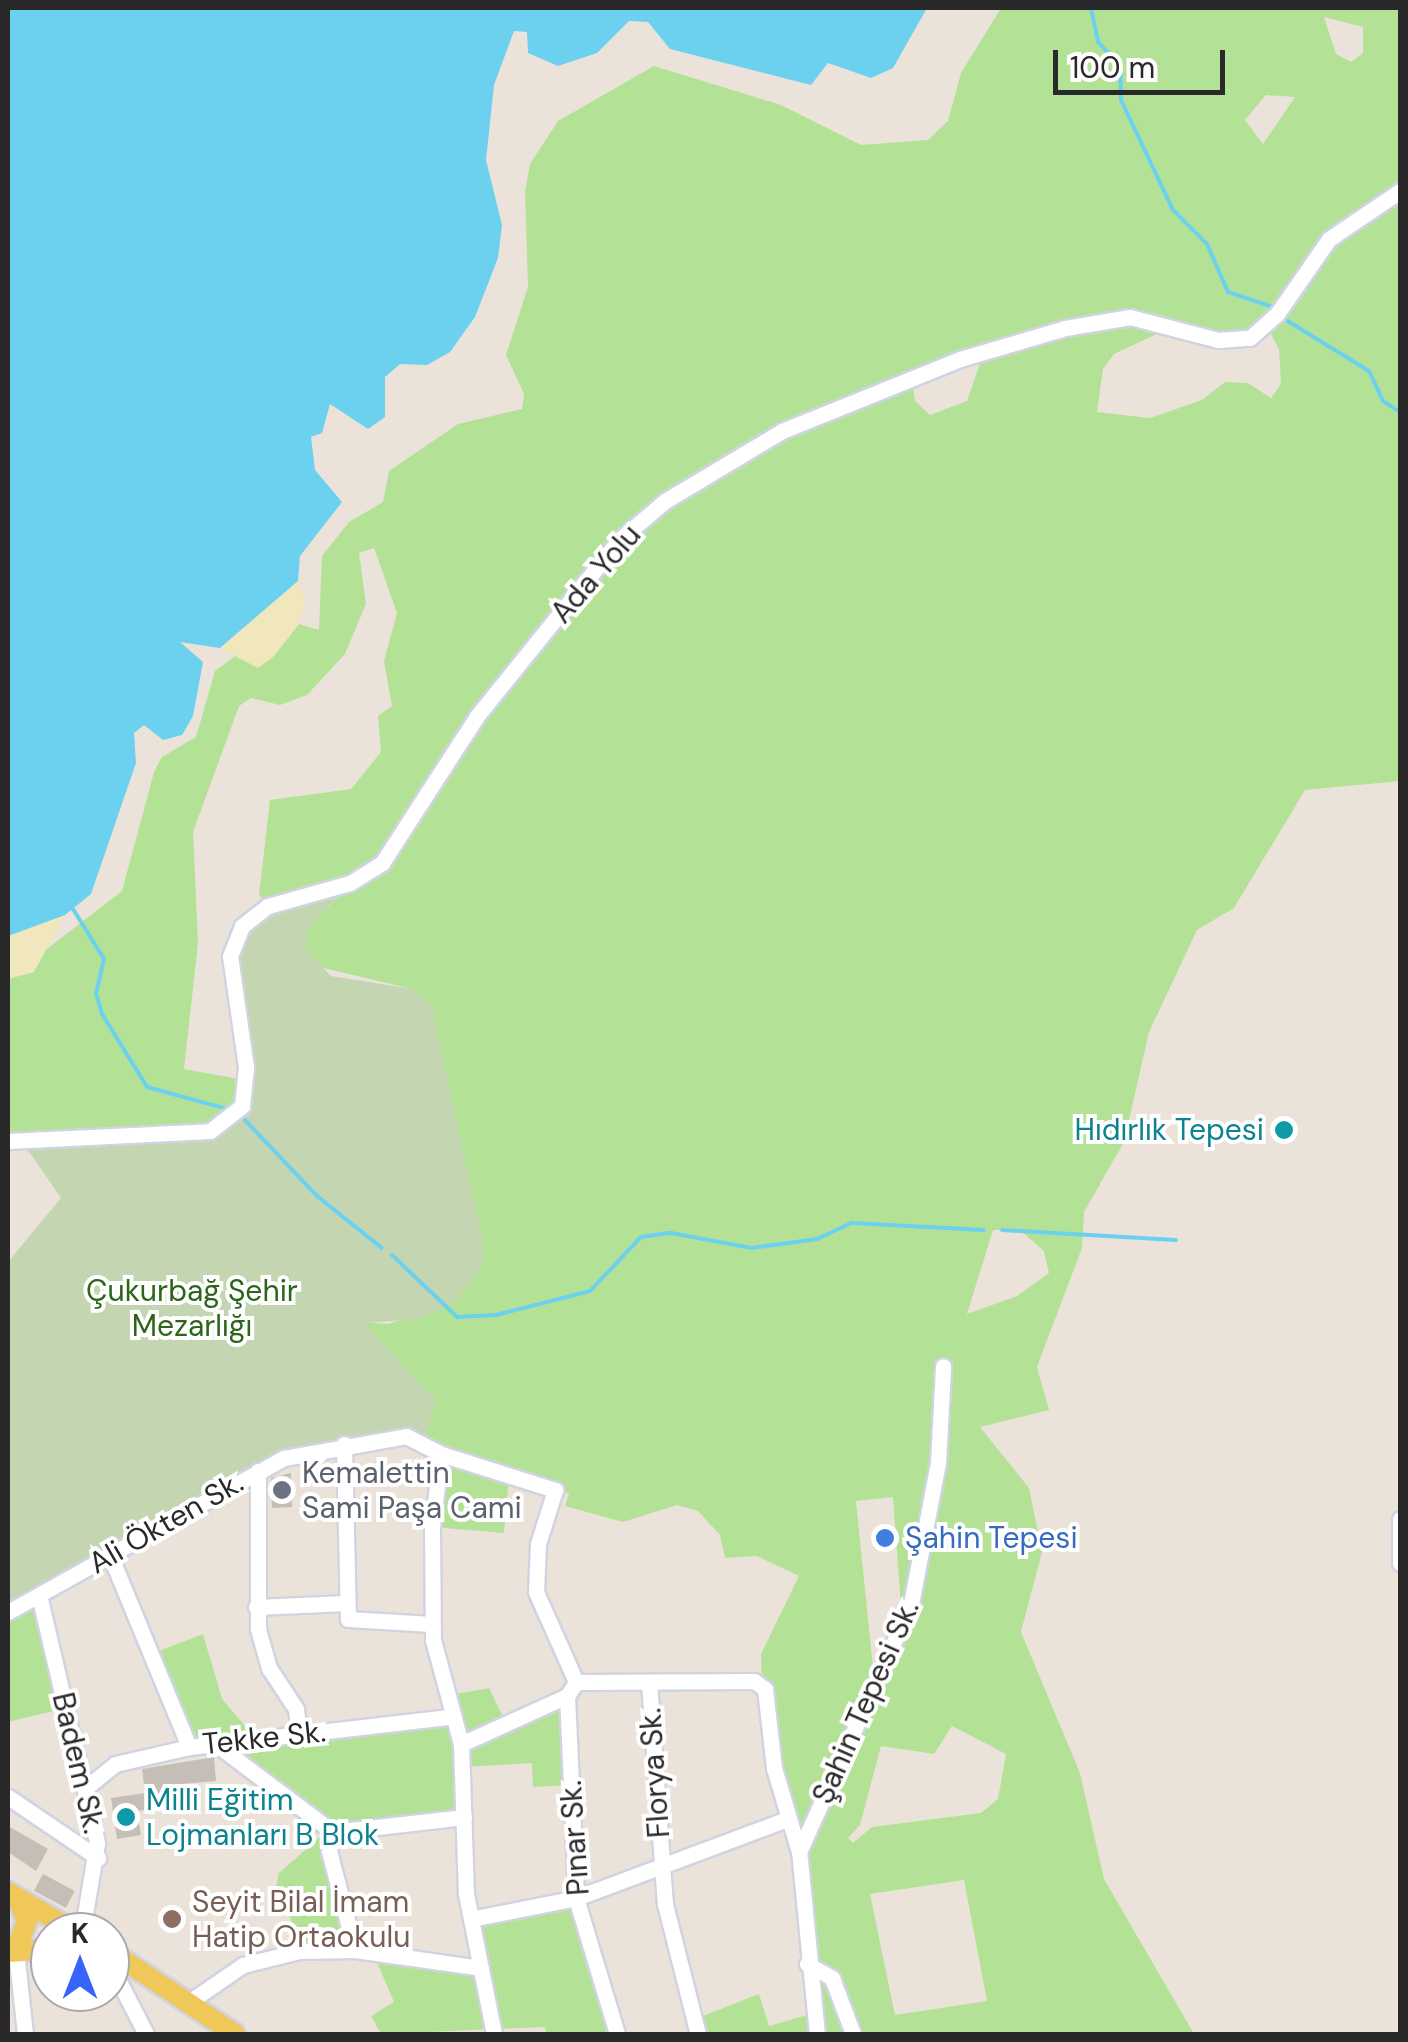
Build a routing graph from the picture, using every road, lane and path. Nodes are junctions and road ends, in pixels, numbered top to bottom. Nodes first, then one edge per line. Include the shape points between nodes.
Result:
1 (1400, 191) edge
2 (8, 1141) edge
3 (943, 1366) dead end
4 (344, 1444) junction
5 (440, 1454) junction
6 (258, 1471) junction
7 (1400, 1520) edge
8 (110, 1554) junction
9 (1400, 1563) edge
10 (39, 1595) junction
11 (346, 1603) junction
12 (256, 1608) junction
13 (8, 1612) edge
14 (432, 1624) junction
15 (649, 1682) junction
16 (572, 1689) junction
17 (449, 1717) junction
18 (299, 1735) junction
19 (461, 1744) junction
20 (218, 1745) junction
21 (189, 1746) junction
22 (88, 1786) junction
23 (8, 1797) edge
24 (464, 1818) junction
25 (787, 1818) junction
26 (333, 1832) junction
27 (799, 1852) junction
28 (98, 1858) junction
29 (660, 1864) junction
30 (11, 1894) edge
31 (576, 1898) junction
32 (43, 1912) edge
33 (84, 1912) edge
34 (470, 1919) junction
35 (355, 1950) junction
36 (12, 1952) edge
37 (130, 1963) edge
38 (807, 1964) junction
39 (481, 1968) junction
40 (192, 2000) junction
41 (130, 2003) edge
42 (25, 2034) edge
43 (146, 2034) edge
44 (235, 2034) edge
45 (494, 2034) edge
46 (617, 2034) edge
47 (698, 2034) edge
48 (817, 2034) edge
49 (853, 2034) edge

1 - 2 street, Ada Yolu via 1329,238 1277,314 1250,338 1218,340 1130,317 1064,328 960,359 782,431 664,501 618,541 477,716 382,862 350,883 268,906 242,926 230,956 246,1067 242,1106 210,1131
3 - 27 street, Şahin Tepesi Sk. via 938,1462 911,1604
4 - 5 street, Ali Ökten Sk. via 406,1436
4 - 6 street, Ali Ökten Sk.
4 - 11 street
5 - 14 street
5 - 16 street, Ali Ökten Sk. via 555,1490 538,1544 536,1592
6 - 8 street, Ali Ökten Sk.
6 - 12 street
7 - 9 street
8 - 10 street, Ali Ökten Sk.
8 - 21 street
10 - 13 street, Ali Ökten Sk.
10 - 22 street, Badem Sk.
11 - 12 street
11 - 14 street via 357,1624
12 - 18 street via 262,1650 296,1709
14 - 17 street
15 - 16 street
15 - 25 street via 754,1680 765,1690
15 - 29 street, Florya Sk.
16 - 19 street
16 - 31 street, Pınar Sk.
17 - 18 street, Tekke Sk.
17 - 19 street
18 - 20 street, Tekke Sk.
19 - 24 street
20 - 21 street, Tekke Sk.
20 - 26 street
21 - 22 street, Tekke Sk. via 115,1764
22 - 28 street, Badem Sk.
23 - 28 street
24 - 26 street
24 - 34 street
25 - 27 street
25 - 29 street
26 - 35 street via 329,1851
27 - 38 street, Şahin Tepesi Sk.
28 - 33 street, Badem Sk.
29 - 31 street
29 - 47 street, Florya Sk.
30 - 32 main road
30 - 36 main road via 27,1920
31 - 34 street
31 - 46 street, Pınar Sk.
34 - 39 street
35 - 39 street
35 - 40 street via 267,1956
36 - 42 street
37 - 40 main road
38 - 48 street, Şahin Tepesi Sk.
38 - 49 street via 832,1978
39 - 45 street
40 - 44 main road
41 - 43 street

